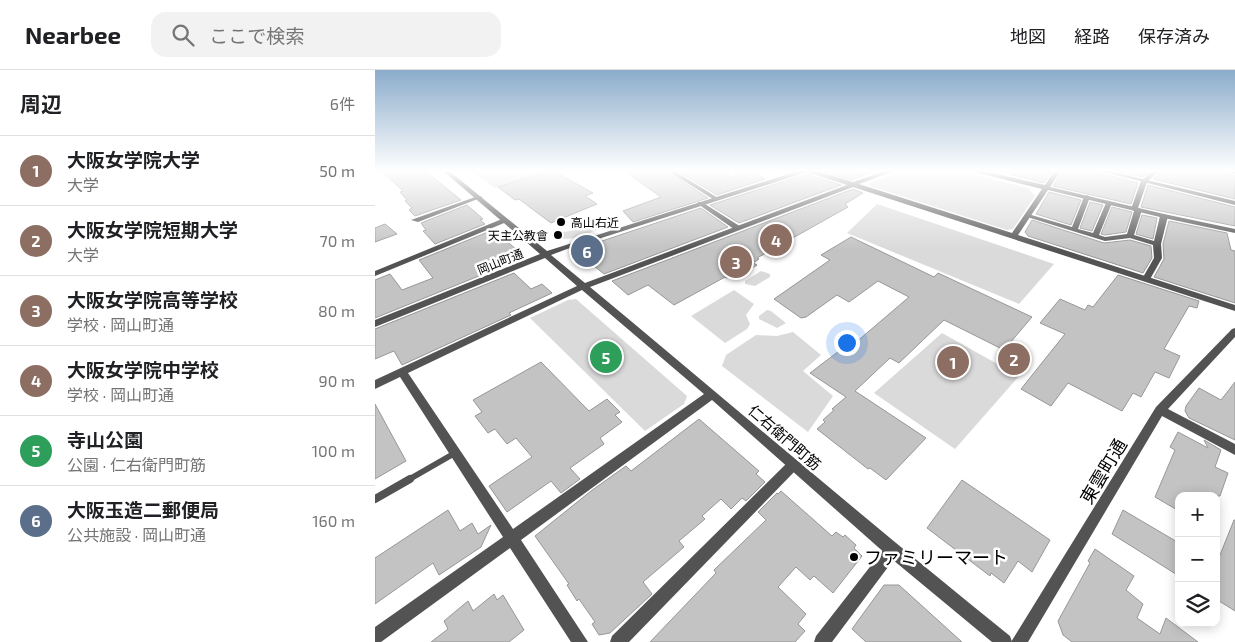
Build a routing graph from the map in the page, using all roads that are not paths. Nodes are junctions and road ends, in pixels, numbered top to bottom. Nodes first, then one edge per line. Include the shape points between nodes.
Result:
1 (479, 197) joint
2 (719, 197) edge
3 (819, 197) edge
4 (893, 197) edge
5 (1040, 197) edge
6 (1082, 197) edge
7 (1140, 197) edge
8 (1209, 197) edge
9 (715, 198) joint
10 (1087, 198) junction
11 (700, 203) junction
12 (1109, 203) junction
13 (1235, 203) edge
14 (1136, 209) junction
15 (1028, 216) junction
16 (1164, 216) junction
17 (415, 220) dead end
18 (505, 221) junction
19 (737, 227) junction
20 (1073, 230) junction
21 (1235, 231) edge
22 (1014, 236) junction
23 (1095, 236) junction
24 (1130, 236) junction
25 (1157, 244) junction
26 (545, 255) junction
27 (375, 274) edge
28 (1146, 279) junction
29 (584, 287) junction
30 (1235, 308) edge
31 (375, 324) edge
32 (1235, 331) edge
33 (402, 372) junction
34 (375, 385) edge
35 (712, 394) junction
36 (1160, 410) junction
37 (1235, 450) edge
38 (455, 452) junction
39 (792, 466) junction
40 (375, 499) edge
41 (512, 537) junction
42 (892, 550) junction
43 (375, 636) edge
44 (580, 642) edge
45 (618, 642) edge
46 (823, 642) edge
47 (1003, 642) edge
48 (1019, 642) edge

1 - 17 street
1 - 18 street, 仁右衛門町筋
2 - 9 street, 岡山町通
3 - 19 street
4 - 22 street
5 - 15 street
6 - 10 street
7 - 14 street
8 - 13 street
9 - 11 street, 岡山町通
10 - 12 street
10 - 20 street
11 - 19 street
11 - 26 street, 岡山町通
12 - 14 street
12 - 23 street
14 - 16 street
14 - 24 street
15 - 20 street
15 - 22 street
16 - 21 street
16 - 25 street
18 - 26 street, 仁右衛門町筋
18 - 27 street
19 - 29 street
20 - 23 street
22 - 28 street
23 - 24 street via 1105,239
24 - 25 street
25 - 28 street via 1158,258
26 - 29 street, 仁右衛門町筋
26 - 31 street, 岡山町通
28 - 30 street
29 - 33 street
29 - 35 street, 仁右衛門町筋
32 - 36 street, 東雲町通
33 - 34 street
33 - 38 street
35 - 39 street, 仁右衛門町筋
35 - 41 street
36 - 37 street
36 - 48 street, 東雲町通
38 - 40 lane
38 - 41 street
39 - 42 street, 仁右衛門町筋
39 - 45 street
41 - 43 street
41 - 44 street
42 - 46 street
42 - 47 street, 仁右衛門町筋

